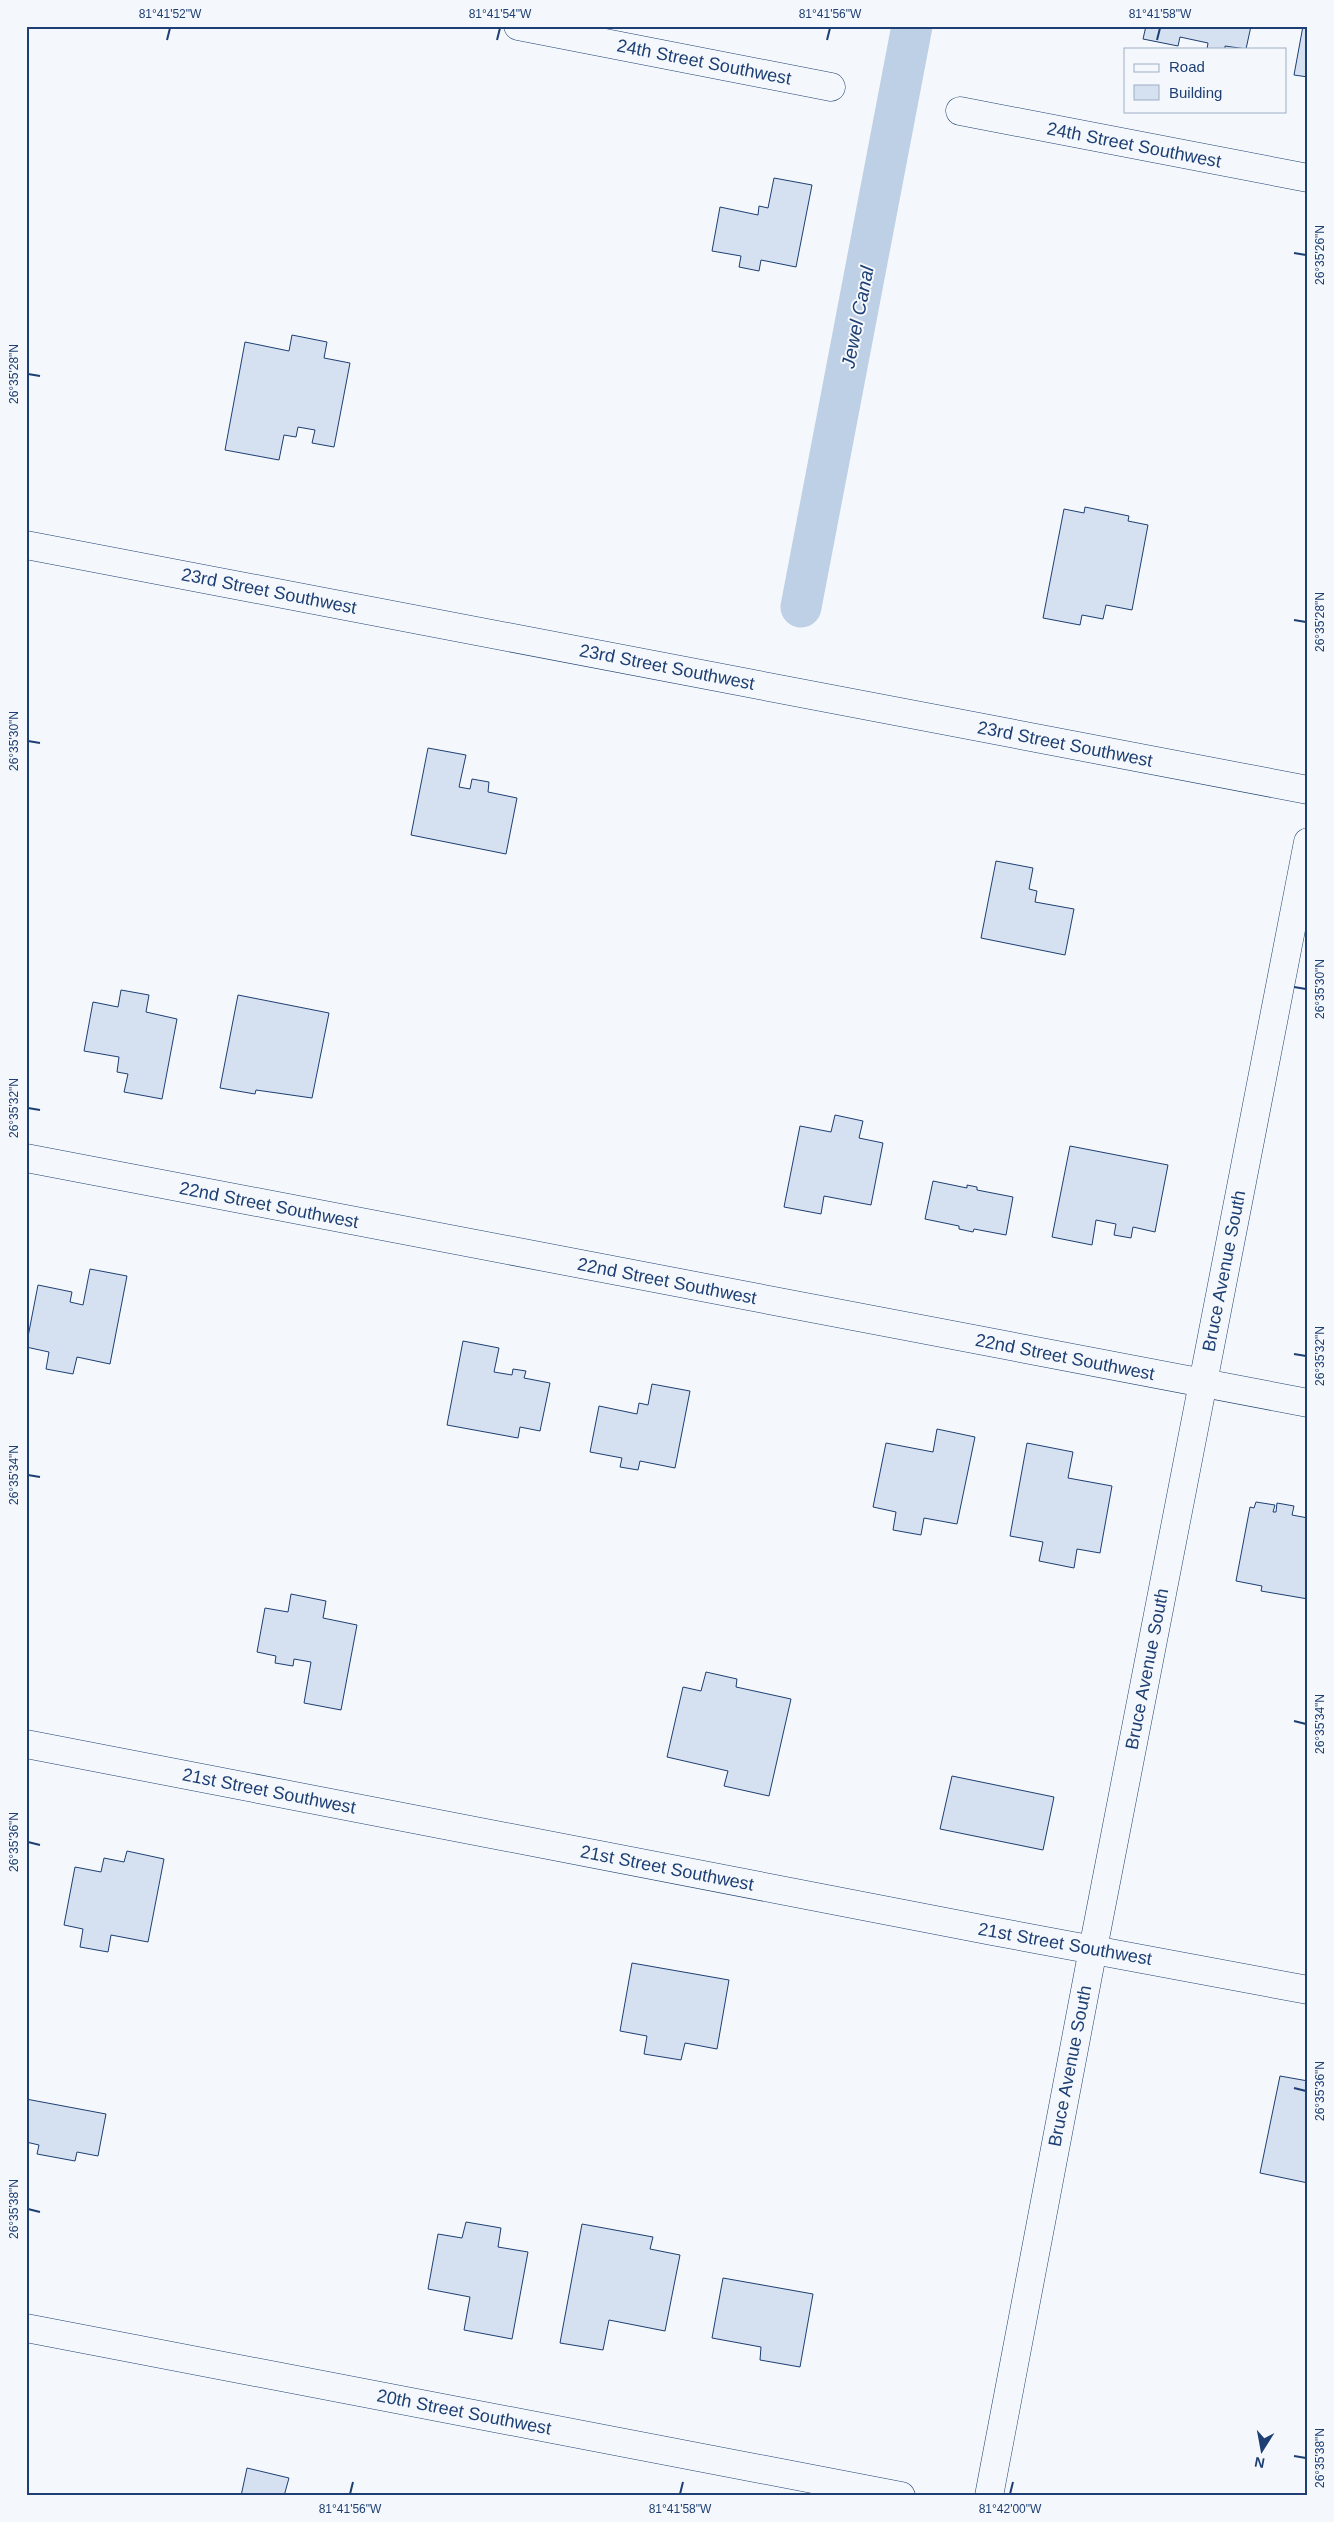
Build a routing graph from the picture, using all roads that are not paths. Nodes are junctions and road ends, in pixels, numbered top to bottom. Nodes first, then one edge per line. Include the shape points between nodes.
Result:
1 (518, 26) edge
2 (831, 87) dead end
3 (960, 111) dead end
4 (1308, 178) edge
5 (26, 544) edge
6 (1308, 790) edge
7 (1308, 842) edge
8 (26, 1158) edge
9 (1203, 1383) junction
10 (1308, 1403) edge
11 (26, 1744) edge
12 (1093, 1948) junction
13 (1308, 1990) edge
14 (26, 2328) edge
15 (901, 2496) edge
16 (989, 2496) edge

1 - 2 street, 24th Street Southwest
3 - 4 street, 24th Street Southwest
5 - 6 street, 23rd Street Southwest
7 - 9 street, Bruce Avenue South
8 - 9 street, 22nd Street Southwest
9 - 10 street, 22nd Street Southwest
9 - 12 street, Bruce Avenue South
11 - 12 street, 21st Street Southwest
12 - 13 street, 21st Street Southwest
12 - 16 street, Bruce Avenue South
14 - 15 street, 20th Street Southwest

